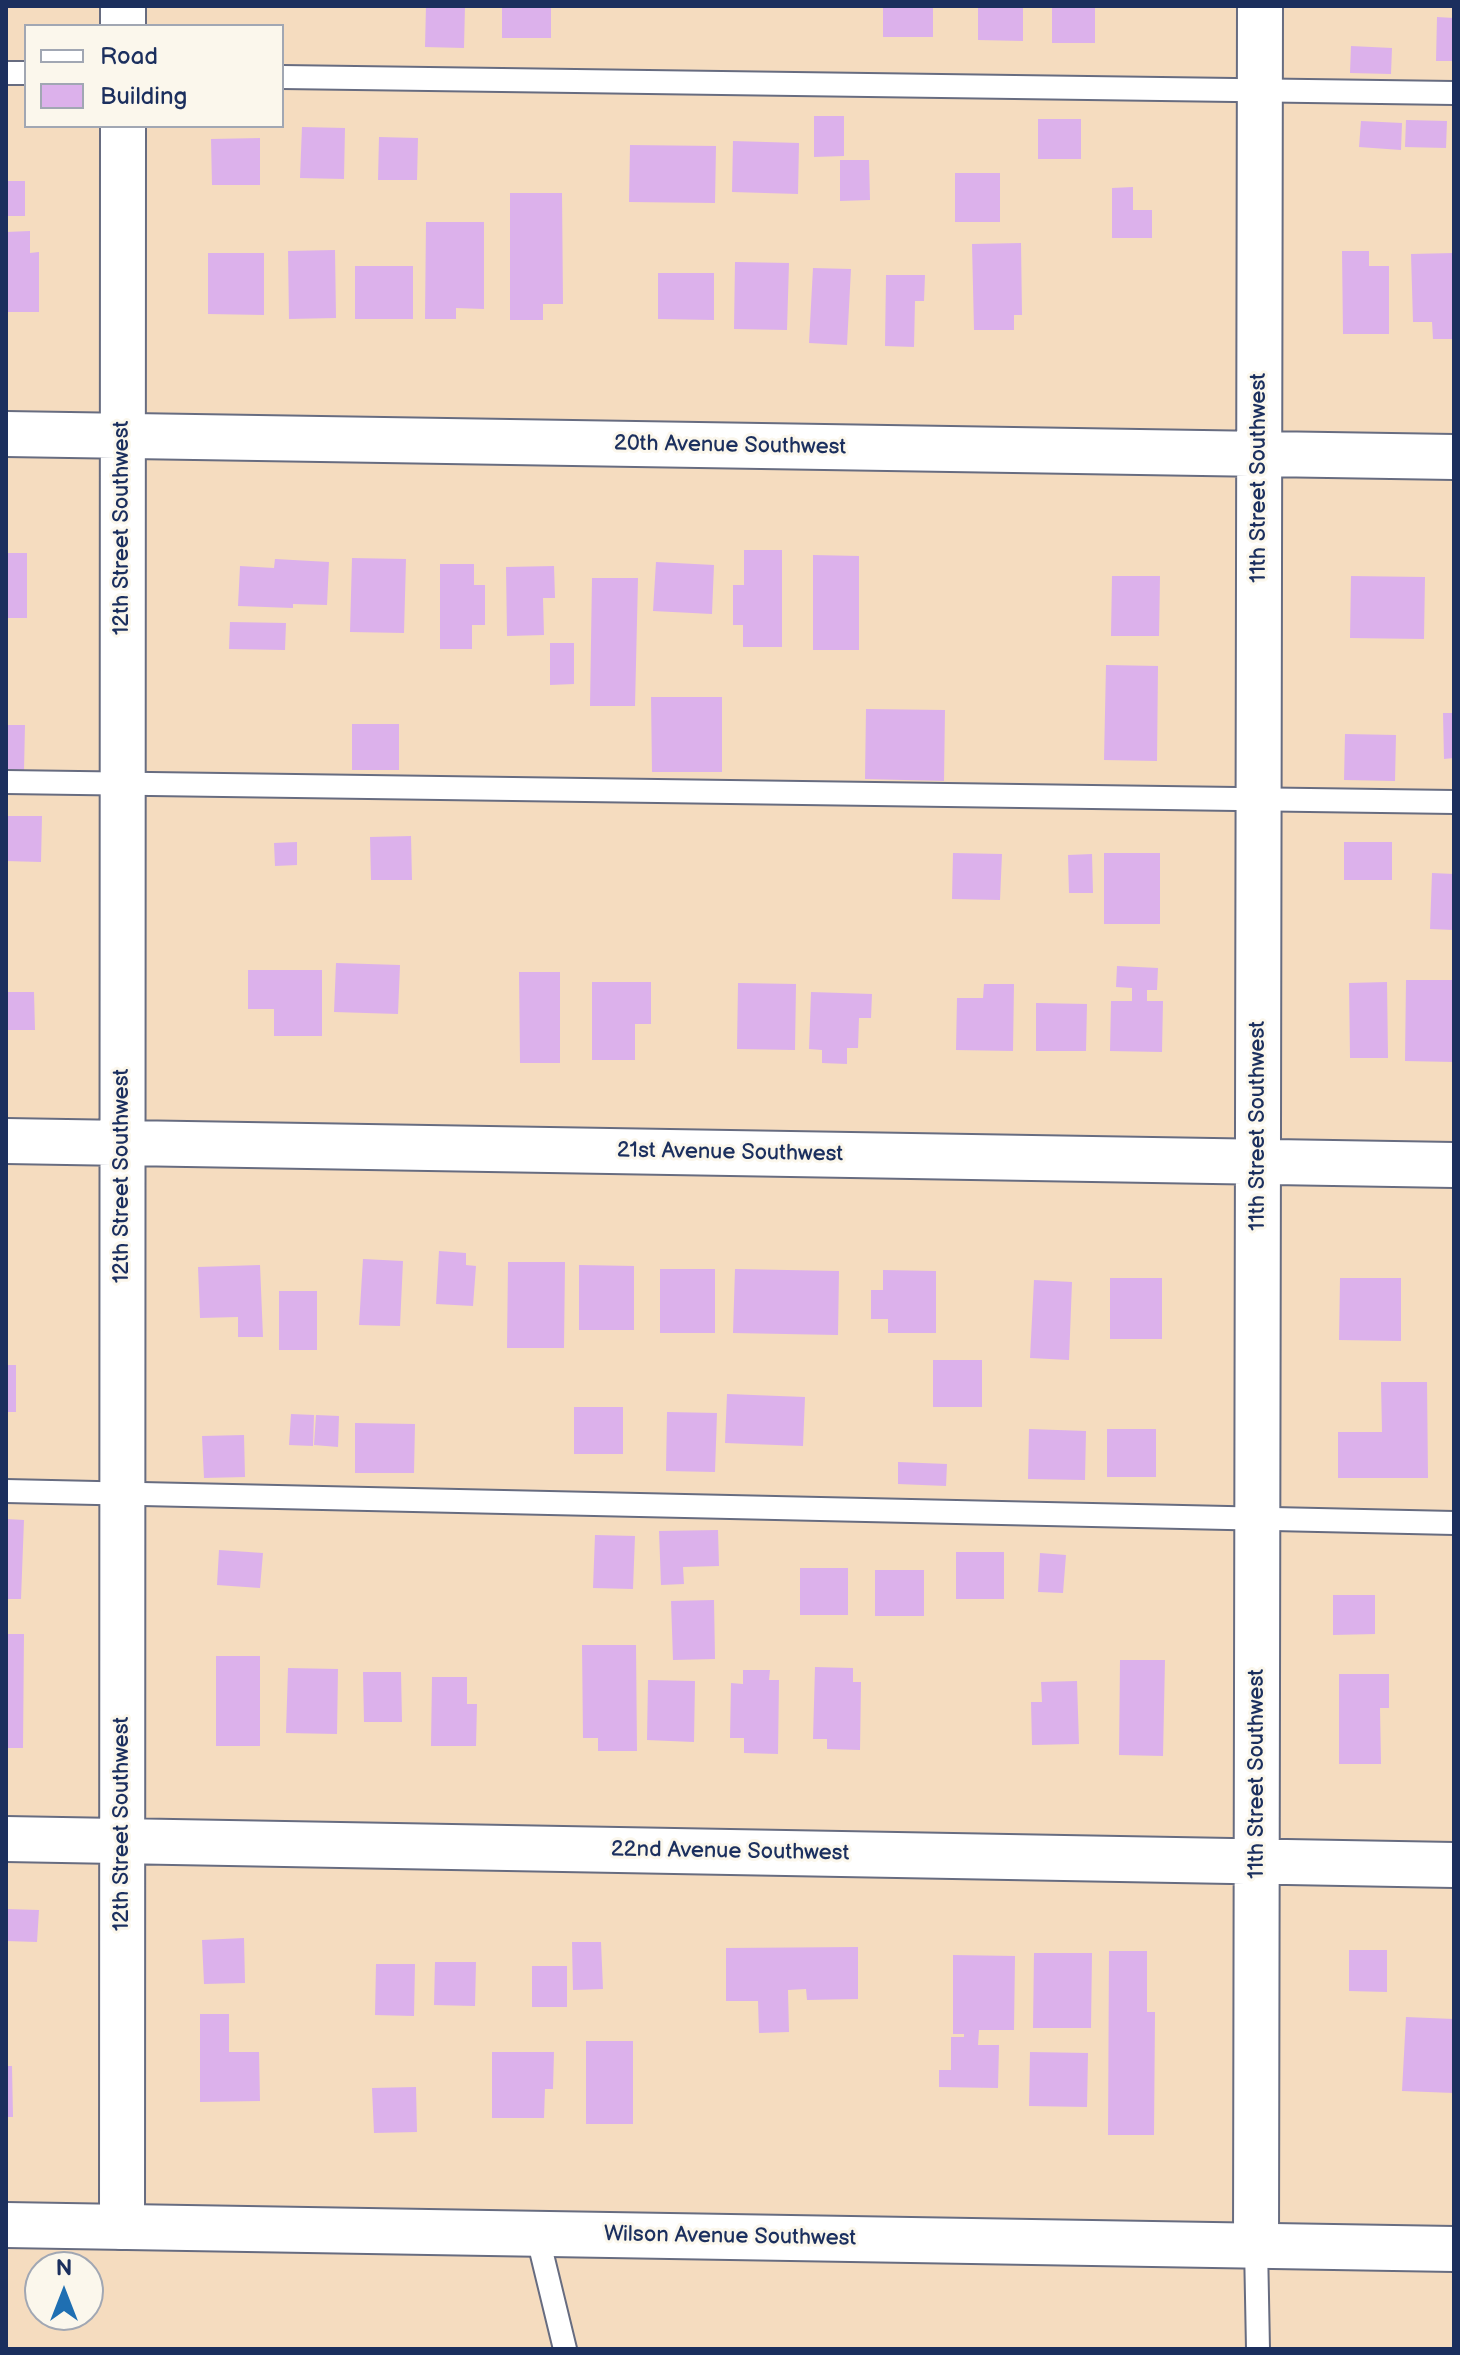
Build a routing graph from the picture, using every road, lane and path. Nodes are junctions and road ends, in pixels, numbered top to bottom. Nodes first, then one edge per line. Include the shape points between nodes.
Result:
1 (1260, 6) edge
2 (284, 77) edge
3 (1260, 90) junction
4 (1454, 93) edge
5 (123, 128) edge
6 (6, 434) edge
7 (122, 436) junction
8 (1259, 454) junction
9 (1454, 457) edge
10 (6, 782) edge
11 (122, 783) junction
12 (1259, 799) junction
13 (1454, 802) edge
14 (6, 1141) edge
15 (122, 1143) junction
16 (1258, 1162) junction
17 (1454, 1165) edge
18 (6, 1491) edge
19 (122, 1493) junction
20 (1257, 1519) junction
21 (1454, 1523) edge
22 (6, 1839) edge
23 (122, 1841) junction
24 (1256, 1861) junction
25 (1454, 1865) edge
26 (6, 2225) edge
27 (122, 2227) junction
28 (537, 2234) junction
29 (1256, 2246) junction
30 (1454, 2249) edge
31 (565, 2349) edge
32 (1258, 2349) edge

1 - 3 street, 11th Street Southwest
2 - 3 lane
3 - 4 lane
3 - 8 street, 11th Street Southwest
5 - 7 street, 12th Street Southwest
6 - 7 street, 20th Avenue Southwest
7 - 8 street, 20th Avenue Southwest
7 - 11 street, 12th Street Southwest
8 - 9 street, 20th Avenue Southwest
8 - 12 street, 11th Street Southwest
10 - 11 lane
11 - 12 lane
11 - 15 street, 12th Street Southwest
12 - 13 lane
12 - 16 street, 11th Street Southwest
14 - 15 street, 21st Avenue Southwest
15 - 16 street, 21st Avenue Southwest
15 - 19 street, 12th Street Southwest
16 - 17 street, 21st Avenue Southwest
16 - 20 street, 11th Street Southwest
18 - 19 lane
19 - 20 lane
19 - 23 street, 12th Street Southwest
20 - 21 lane
20 - 24 street, 11th Street Southwest
22 - 23 street, 22nd Avenue Southwest
23 - 24 street, 22nd Avenue Southwest
23 - 27 street, 12th Street Southwest
24 - 25 street, 22nd Avenue Southwest
24 - 29 street, 11th Street Southwest
26 - 27 street, Wilson Avenue Southwest
27 - 28 street, Wilson Avenue Southwest
28 - 29 street, Wilson Avenue Southwest
28 - 31 lane
29 - 30 street, Wilson Avenue Southwest
29 - 32 lane

